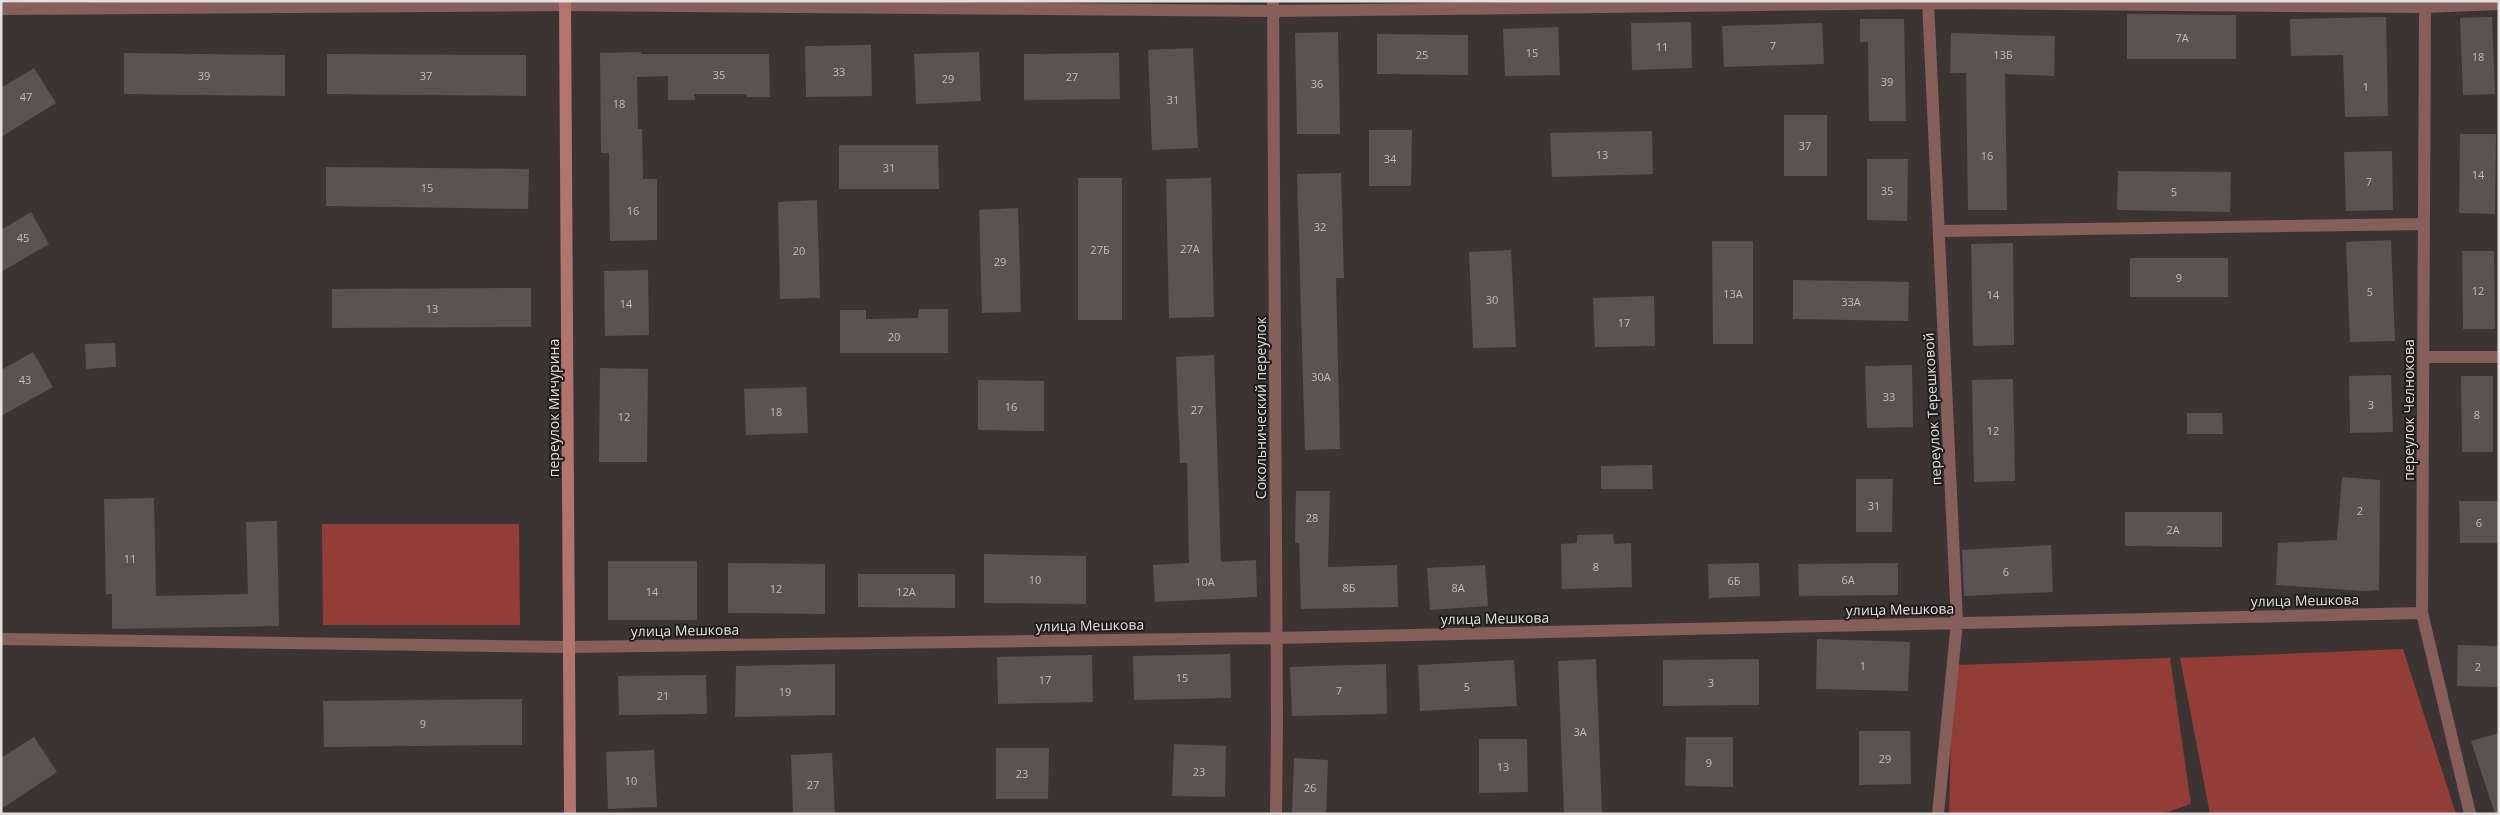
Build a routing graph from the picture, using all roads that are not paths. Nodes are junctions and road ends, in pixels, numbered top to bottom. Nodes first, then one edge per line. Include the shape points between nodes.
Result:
1 (1928, 2) edge
2 (566, 3) edge
3 (2426, 4) edge
4 (2499, 4) edge
5 (1023, 5) edge
6 (1273, 6) edge
7 (1, 9) edge
8 (2424, 224) junction
9 (1940, 232) junction
10 (2423, 357) junction
11 (2499, 357) edge
12 (2422, 613) junction
13 (1957, 622) junction
14 (1276, 638) junction
15 (1, 639) edge
16 (569, 646) junction
17 (570, 814) edge
18 (1276, 814) edge
19 (1938, 814) edge
20 (2470, 814) edge

1 - 3 street
1 - 6 street
1 - 9 street, переулок Терешковой
2 - 5 street
2 - 7 street
2 - 16 main road, переулок Мичурина
3 - 4 street
3 - 8 street, переулок Челнокова
5 - 6 street
6 - 14 street, Сокольнический переулок
8 - 9 street
8 - 10 street, переулок Челнокова
9 - 13 street, переулок Терешковой
10 - 11 street
10 - 12 street, переулок Челнокова
12 - 13 street, улица Мешкова
12 - 20 street, переулок Челнокова
13 - 14 street, улица Мешкова
13 - 19 street, переулок Терешковой
14 - 16 street, улица Мешкова
14 - 18 street, Сокольнический переулок
15 - 16 street, улица Мешкова
16 - 17 main road, переулок Мичурина

